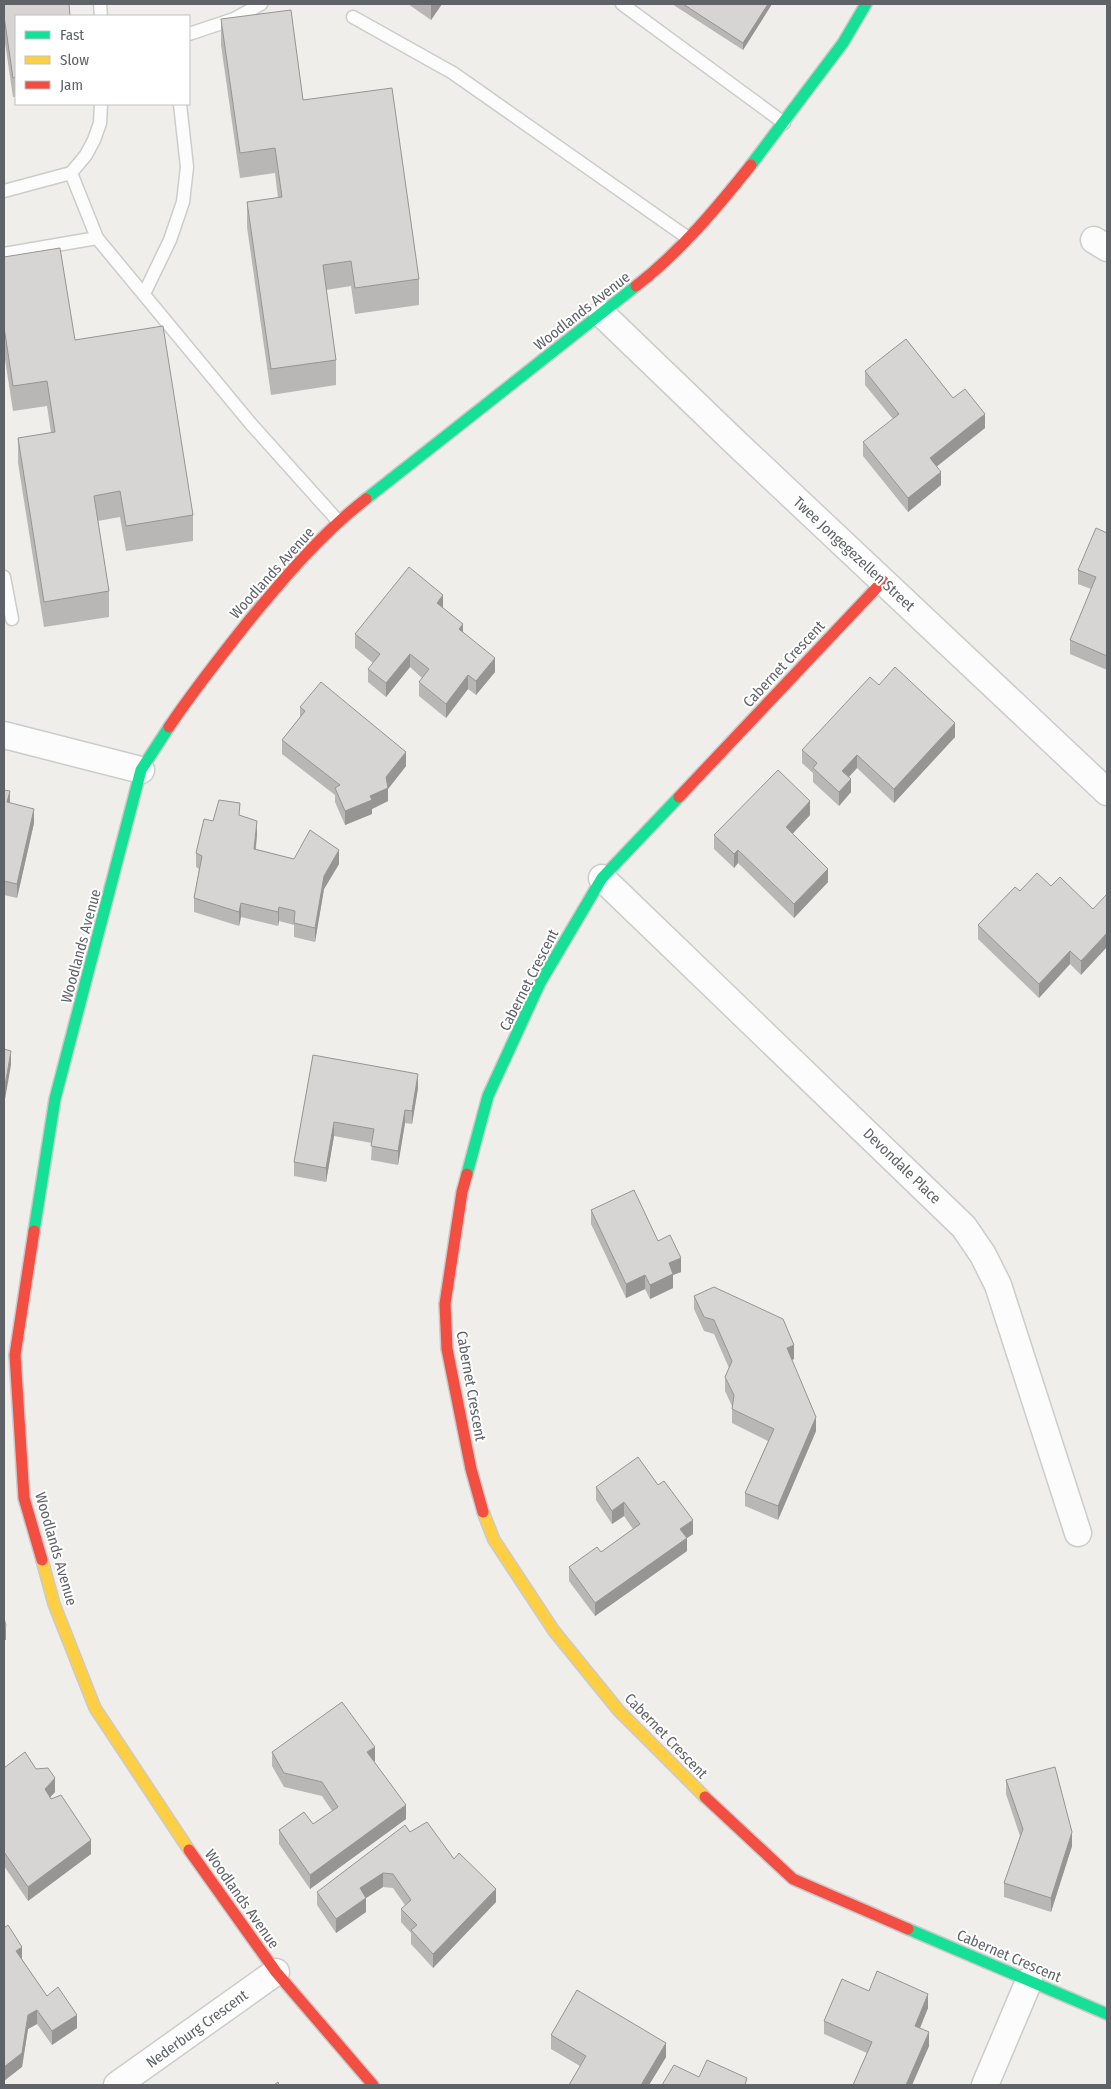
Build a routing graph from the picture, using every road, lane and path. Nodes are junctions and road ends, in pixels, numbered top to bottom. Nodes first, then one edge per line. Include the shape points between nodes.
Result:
1 (261, 4) edge
2 (622, 4) edge
3 (866, 4) edge
4 (353, 17) dead end
5 (190, 34) edge
6 (101, 105) edge
7 (180, 105) edge
8 (784, 123) junction
9 (70, 173) junction
10 (4, 192) edge
11 (96, 238) junction
12 (688, 238) junction
13 (4, 254) edge
14 (144, 294) junction
15 (602, 314) junction
16 (338, 521) junction
17 (4, 577) edge
18 (883, 581) junction
19 (12, 619) dead end
20 (4, 735) edge
21 (141, 770) junction
22 (1107, 792) edge
23 (602, 878) junction
24 (1078, 1533) dead end
25 (276, 1972) junction
26 (1029, 1982) junction
27 (1107, 2014) edge
28 (117, 2085) edge
29 (373, 2085) edge
30 (985, 2085) edge

1 - 5 lane via 234,19
2 - 8 lane
3 - 8 street, Woodlands Avenue via 843,43
4 - 12 lane via 453,73
6 - 9 lane via 100,123 94,140
7 - 14 lane via 187,167 183,202 170,240
8 - 12 street, Woodlands Avenue via 716,209
9 - 10 lane
9 - 11 lane
11 - 13 lane
11 - 14 lane
12 - 15 street, Woodlands Avenue via 658,269
14 - 16 lane
15 - 16 street, Woodlands Avenue
15 - 18 street, Twee Jongegezellen Street
16 - 21 street, Woodlands Avenue via 272,592 216,661
17 - 19 lane
18 - 22 street, Twee Jongegezellen Street
18 - 23 street, Cabernet Crescent
20 - 21 street
21 - 25 street, Woodlands Avenue via 54,1109 15,1354 24,1498 54,1604 95,1708 178,1834
23 - 24 street, Devondale Place via 964,1227 998,1285
23 - 26 street, Cabernet Crescent via 540,983 488,1096 462,1192 445,1304 447,1349 481,1508 494,1540 554,1631 619,1711 793,1879
25 - 28 street, Nederburg Crescent
25 - 29 street, Woodlands Avenue
26 - 27 street, Cabernet Crescent
26 - 30 street

